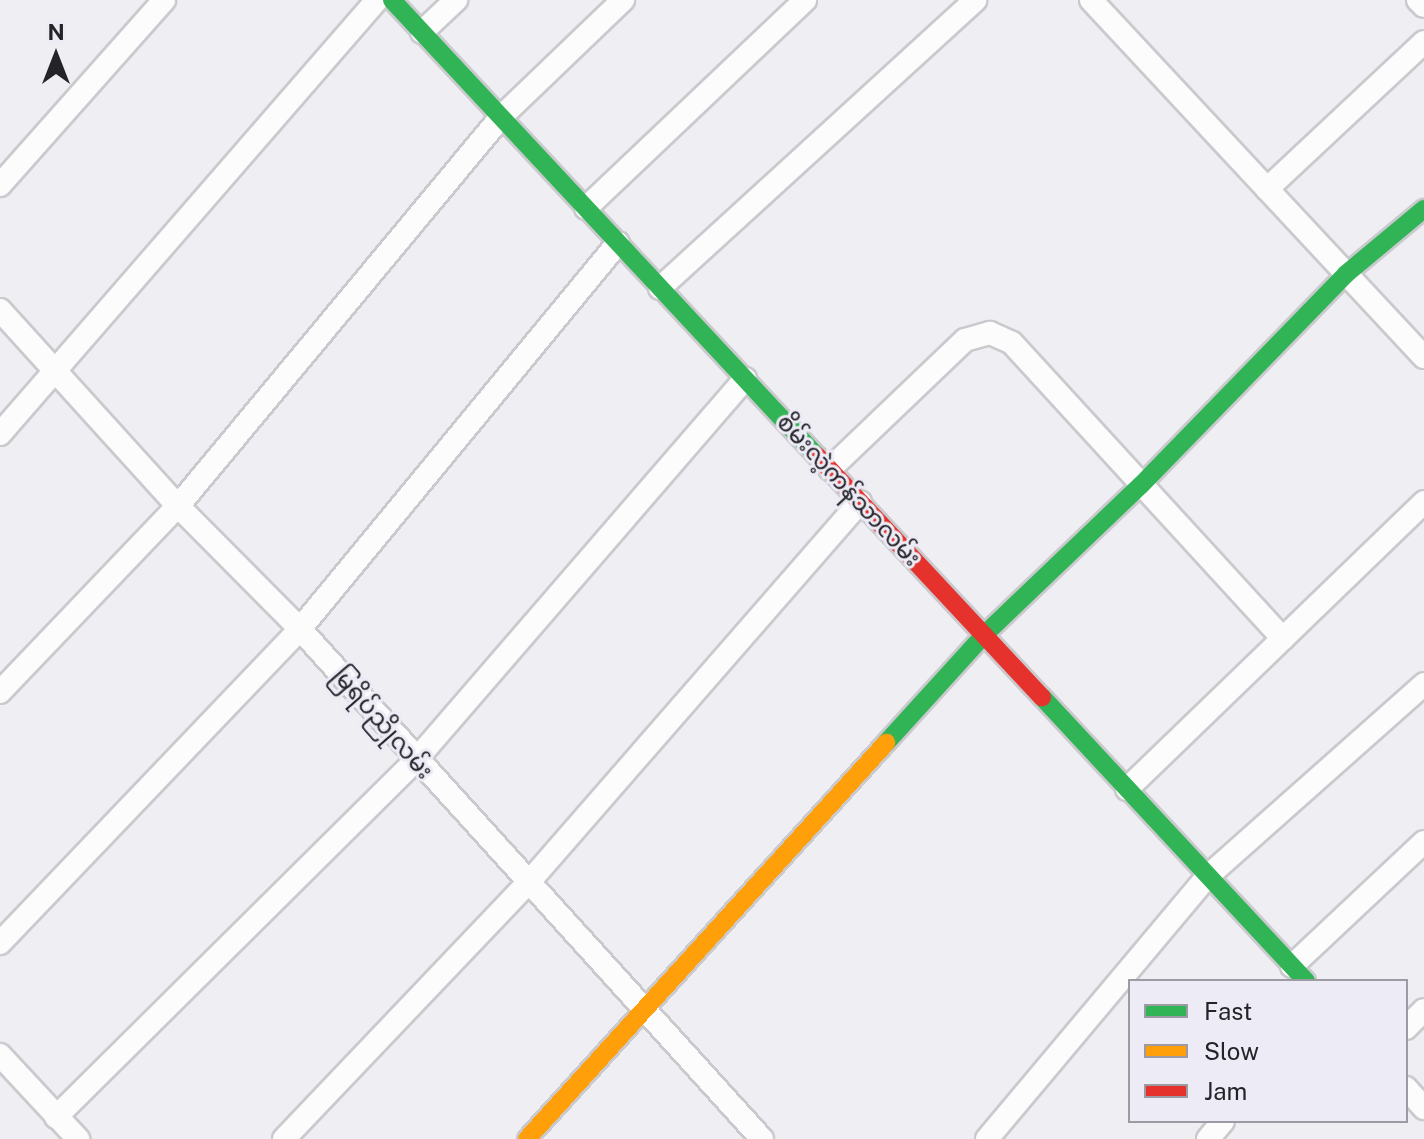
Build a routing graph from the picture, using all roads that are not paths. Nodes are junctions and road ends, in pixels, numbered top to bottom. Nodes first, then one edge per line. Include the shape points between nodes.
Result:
1 (164, 0) edge
2 (377, 0) edge
3 (392, 0) edge
4 (456, 0) edge
5 (623, 0) edge
6 (805, 0) edge
7 (975, 0) edge
8 (1091, 0) edge
9 (1418, 0) edge
10 (1424, 6) edge
11 (422, 32) junction
12 (1424, 42) edge
13 (501, 117) junction
14 (0, 185) edge
15 (1267, 189) junction
16 (586, 208) junction
17 (1424, 209) edge
18 (618, 243) junction
19 (1346, 274) junction
20 (660, 288) junction
21 (0, 310) edge
22 (1424, 357) edge
23 (58, 371) junction
24 (745, 379) junction
25 (0, 434) edge
26 (830, 469) junction
27 (1141, 485) junction
28 (860, 502) junction
29 (1424, 502) edge
30 (178, 506) junction
31 (300, 629) junction
32 (984, 635) junction
33 (1283, 639) junction
34 (1424, 684) edge
35 (0, 692) edge
36 (415, 761) junction
37 (1127, 789) junction
38 (1424, 842) edge
39 (1208, 876) junction
40 (529, 882) junction
41 (0, 943) edge
42 (1299, 973) edge
43 (1424, 1010) edge
44 (644, 1015) junction
45 (1408, 1026) edge
46 (0, 1055) edge
47 (1408, 1090) edge
48 (1424, 1108) edge
49 (56, 1117) junction
50 (1221, 1123) edge
51 (78, 1139) edge
52 (284, 1139) edge
53 (527, 1139) edge
54 (762, 1139) edge
55 (987, 1139) edge
56 (1208, 1139) edge

1 - 14 street
2 - 23 street
3 - 11 street, စိမ်းလဲ့ကန်သာလမ်း
4 - 11 street
5 - 13 street
6 - 16 street
7 - 20 street
8 - 15 street
9 - 10 street
11 - 13 street, စိမ်းလဲ့ကန်သာလမ်း
12 - 15 street
13 - 16 street, စိမ်းလဲ့ကန်သာလမ်း
13 - 30 street
15 - 19 street
16 - 18 street, စိမ်းလဲ့ကန်သာလမ်း
17 - 19 street
18 - 20 street, စိမ်းလဲ့ကန်သာလမ်း
18 - 31 street
19 - 22 street
19 - 27 street
20 - 24 street, စိမ်းလဲ့ကန်သာလမ်း
21 - 23 street, မြရိပ်ညိုလမ်း
23 - 25 street
23 - 30 street, မြရိပ်ညိုလမ်း
24 - 26 street, စိမ်းလဲ့ကန်သာလမ်း
24 - 36 street
26 - 27 street via 965,340 990,333 1012,343
26 - 28 street, စိမ်းလဲ့ကန်သာလမ်း
27 - 32 street
27 - 33 street
28 - 32 street, စိမ်းလဲ့ကန်သာလမ်း
28 - 40 street
29 - 33 street
30 - 31 street, မြရိပ်ညိုလမ်း
30 - 35 street
31 - 36 street, မြရိပ်ညိုလမ်း
31 - 41 street
32 - 37 street, စိမ်းလဲ့ကန်သာလမ်း
32 - 44 street
33 - 37 street
34 - 39 street
36 - 40 street, မြရိပ်ညိုလမ်း
36 - 49 street
37 - 39 street, စိမ်းလဲ့ကန်သာလမ်း
38 - 42 street
39 - 42 street, စိမ်းလဲ့ကန်သာလမ်း
39 - 55 street
40 - 44 street, မြရိပ်ညိုလမ်း
40 - 52 street
43 - 45 street
44 - 53 street
44 - 54 street, မြရိပ်ညိုလမ်း
46 - 49 street
47 - 48 street
49 - 51 street
50 - 56 street

